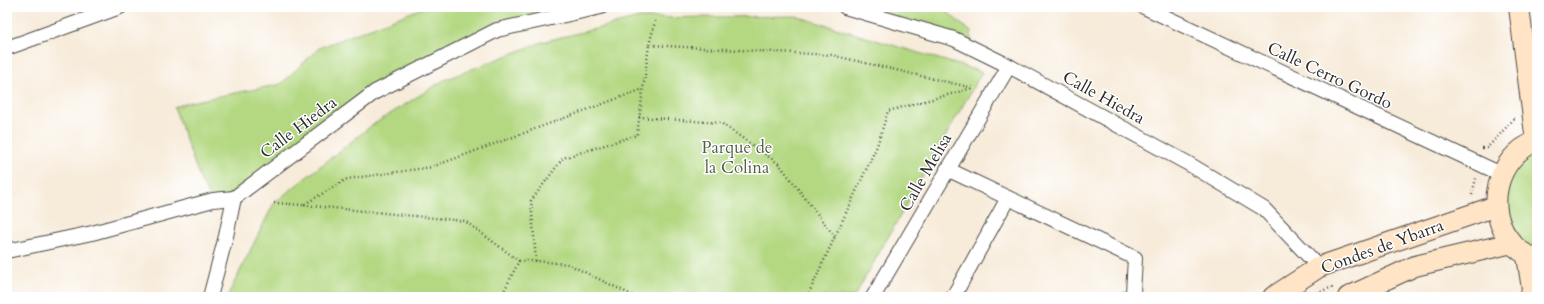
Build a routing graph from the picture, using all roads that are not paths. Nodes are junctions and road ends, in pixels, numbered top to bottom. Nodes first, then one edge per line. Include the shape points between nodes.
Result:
1 (120, 7) edge
2 (601, 7) edge
3 (844, 7) edge
4 (1144, 7) edge
5 (1520, 7) edge
6 (7, 48) edge
7 (1009, 66) junction
8 (1537, 142) edge
9 (947, 169) junction
10 (1501, 174) junction
11 (234, 198) junction
12 (1008, 198) junction
13 (1496, 206) junction
14 (1512, 243) junction
15 (7, 251) edge
16 (1532, 258) edge
17 (1319, 266) junction
18 (210, 297) edge
19 (873, 297) edge
20 (953, 297) edge
21 (1129, 297) edge
22 (1273, 297) edge
23 (1348, 297) edge
24 (1530, 297) edge

1 - 6 street
2 - 11 street, Calle Hiedra via 497,30 374,92
3 - 7 street, Calle Hiedra via 954,39
4 - 10 street, Calle Cerro Gordo
5 - 8 main road
7 - 9 street, Calle Melisa
7 - 17 street, Calle Hiedra via 1189,164 1264,209
8 - 10 main road via 1527,145 1512,158
9 - 12 street
9 - 19 street, Calle Melisa
10 - 13 main road via 1496,190
11 - 15 street via 213,200 92,234
11 - 18 street
12 - 20 street
12 - 21 street via 1135,258 1133,294
13 - 14 main road via 1501,226
13 - 17 main road, Condes de Ybarra
14 - 16 main road
14 - 23 main road, Condes de Ybarra via 1415,266
16 - 24 main road
17 - 22 main road, Condes de Ybarra

